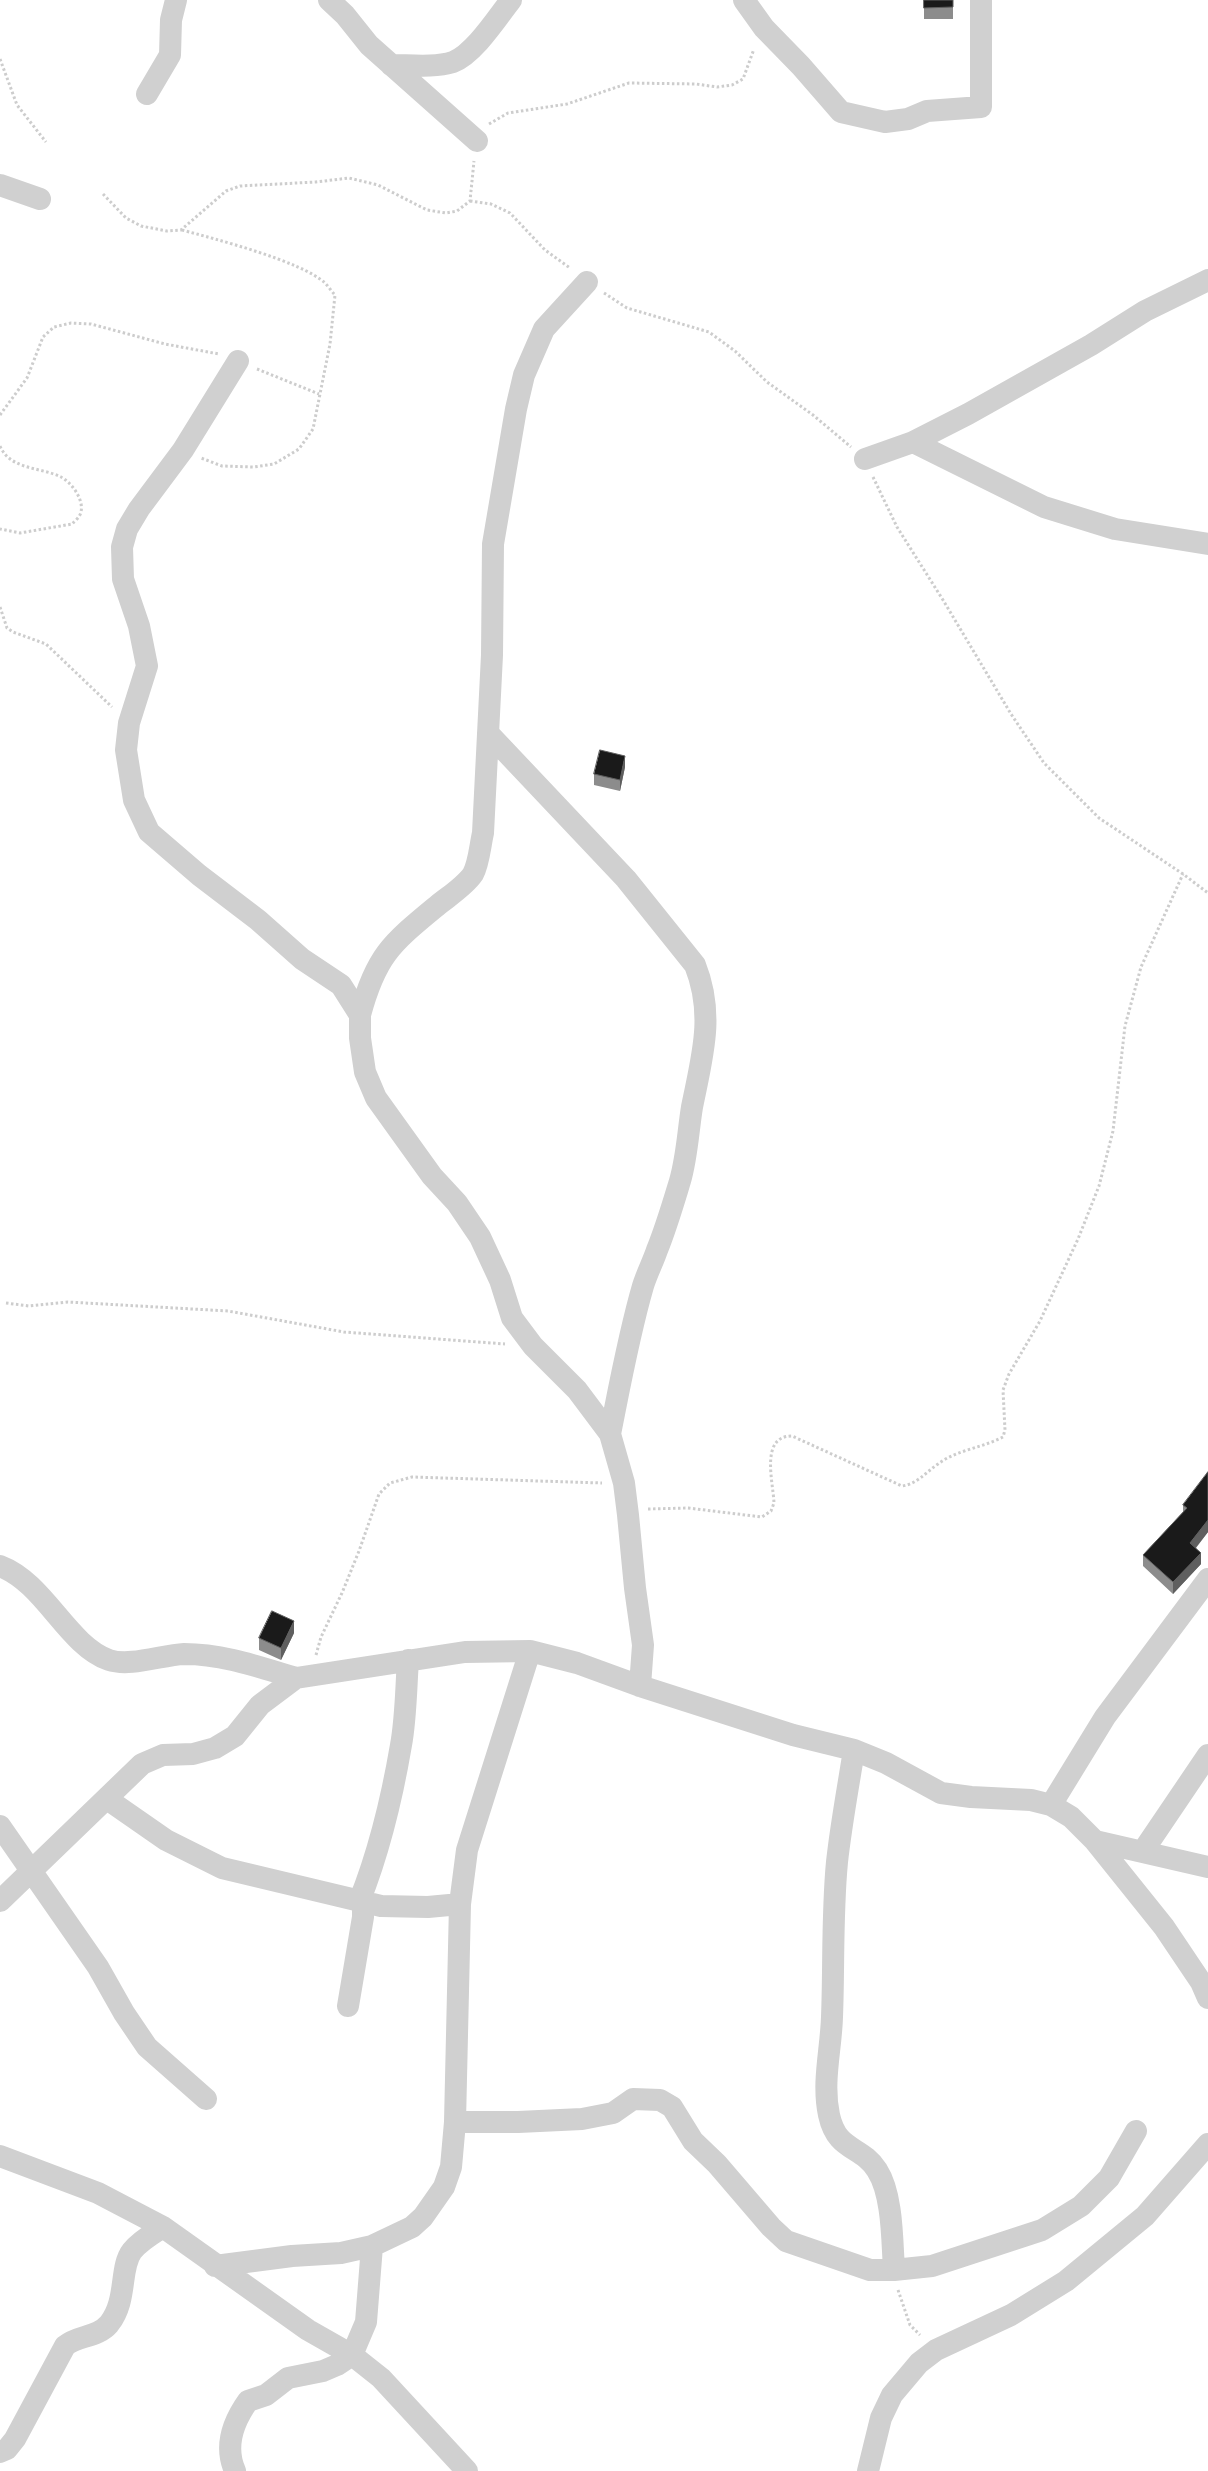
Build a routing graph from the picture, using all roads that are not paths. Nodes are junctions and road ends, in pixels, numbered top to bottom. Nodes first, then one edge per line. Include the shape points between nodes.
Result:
1 (176, 0) edge
2 (329, 0) edge
3 (511, 0) edge
4 (744, 0) edge
5 (981, 0) edge
6 (391, 65) junction
7 (147, 94) dead end
8 (477, 141) road end
9 (0, 185) edge
10 (40, 199) dead end
11 (1208, 280) edge
12 (587, 282) road end
13 (238, 361) road end
14 (913, 442) junction
15 (865, 459) road end
16 (1208, 544) edge
17 (488, 733) junction
18 (360, 1015) junction
19 (610, 1434) junction
20 (0, 1566) edge
21 (1208, 1579) edge
22 (530, 1651) junction
23 (408, 1660) junction
24 (306, 1677) junction
25 (640, 1686) junction
26 (854, 1750) junction
27 (1208, 1755) edge
28 (106, 1799) junction
29 (1051, 1805) junction
30 (0, 1826) edge
31 (1095, 1841) junction
32 (1143, 1851) junction
33 (1208, 1868) edge
34 (30, 1872) junction
35 (0, 1901) edge
36 (361, 1902) junction
37 (460, 1904) junction
38 (1208, 1998) edge
39 (348, 2006) dead end
40 (206, 2099) dead end
41 (455, 2122) junction
42 (1136, 2131) dead end
43 (1208, 2144) edge
44 (0, 2156) edge
45 (162, 2227) junction
46 (372, 2246) junction
47 (215, 2266) junction
48 (894, 2270) junction
49 (352, 2356) junction
50 (4, 2444) edge
51 (235, 2471) edge
52 (467, 2471) edge
53 (868, 2471) edge

1 - 7 street via 171,20 170,55
2 - 6 street
3 - 6 street via 468,52 454,62
4 - 5 street via 764,28 842,112 870,120 898,120 927,111 981,107
6 - 8 street
9 - 10 street
11 - 14 street via 1145,311 1091,345
12 - 17 street via 544,329 524,375 516,409 493,544
13 - 18 street via 183,450 139,509 122,548 123,579 139,626 147,666 129,723 126,750 134,800 149,832 302,959 341,985
14 - 15 street
14 - 16 street via 1044,507 1115,528
17 - 18 street via 483,833 472,874 404,932 380,960
17 - 19 street via 626,879 695,965 701,980 705,1004 704,1054 692,1108 689,1140 680,1180 644,1282 631,1330
18 - 19 street via 365,1072 376,1098 480,1237 500,1280 512,1318 533,1346 577,1390
19 - 25 street via 624,1483 628,1515 643,1645
20 - 24 street via 24,1580 86,1645 109,1660 208,1655
21 - 29 street via 1106,1717
22 - 23 street via 465,1652
22 - 25 street via 577,1663
22 - 37 street via 467,1850
23 - 24 street
23 - 36 street via 401,1745 382,1833
24 - 28 street via 260,1705 235,1736 204,1751 152,1758
25 - 26 street via 793,1735
26 - 29 street via 886,1762 941,1793 1030,1800
26 - 48 street via 837,1862 826,2093 835,2133 844,2145 868,2160 877,2171 887,2202
27 - 32 street
28 - 34 street
28 - 36 street via 166,1840 222,1868
29 - 31 street via 1071,1817
30 - 34 street
31 - 32 street
31 - 38 street via 1164,1927
32 - 33 street
34 - 35 street
34 - 40 street via 98,1967 147,2047
36 - 37 street via 381,1906 428,1907
36 - 39 street via 363,1917
37 - 41 street
41 - 46 street via 450,2167 444,2187 412,2227
41 - 48 street via 582,2119 613,2112 633,2099 660,2100 672,2107 693,2141 786,2241 862,2268
42 - 48 street via 1109,2178 1081,2206 1042,2230 932,2266
43 - 53 street via 1145,2216 1066,2281 1011,2315 936,2350 914,2368 892,2395 881,2418
44 - 45 street via 98,2193
45 - 47 street
45 - 50 street via 131,2252 119,2308 108,2324 95,2334 78,2338 65,2346
46 - 47 street via 341,2253
46 - 49 street via 366,2322
47 - 49 street
49 - 51 street via 323,2371 288,2378 266,2395 248,2401 231,2432 229,2449
49 - 52 street via 381,2378

